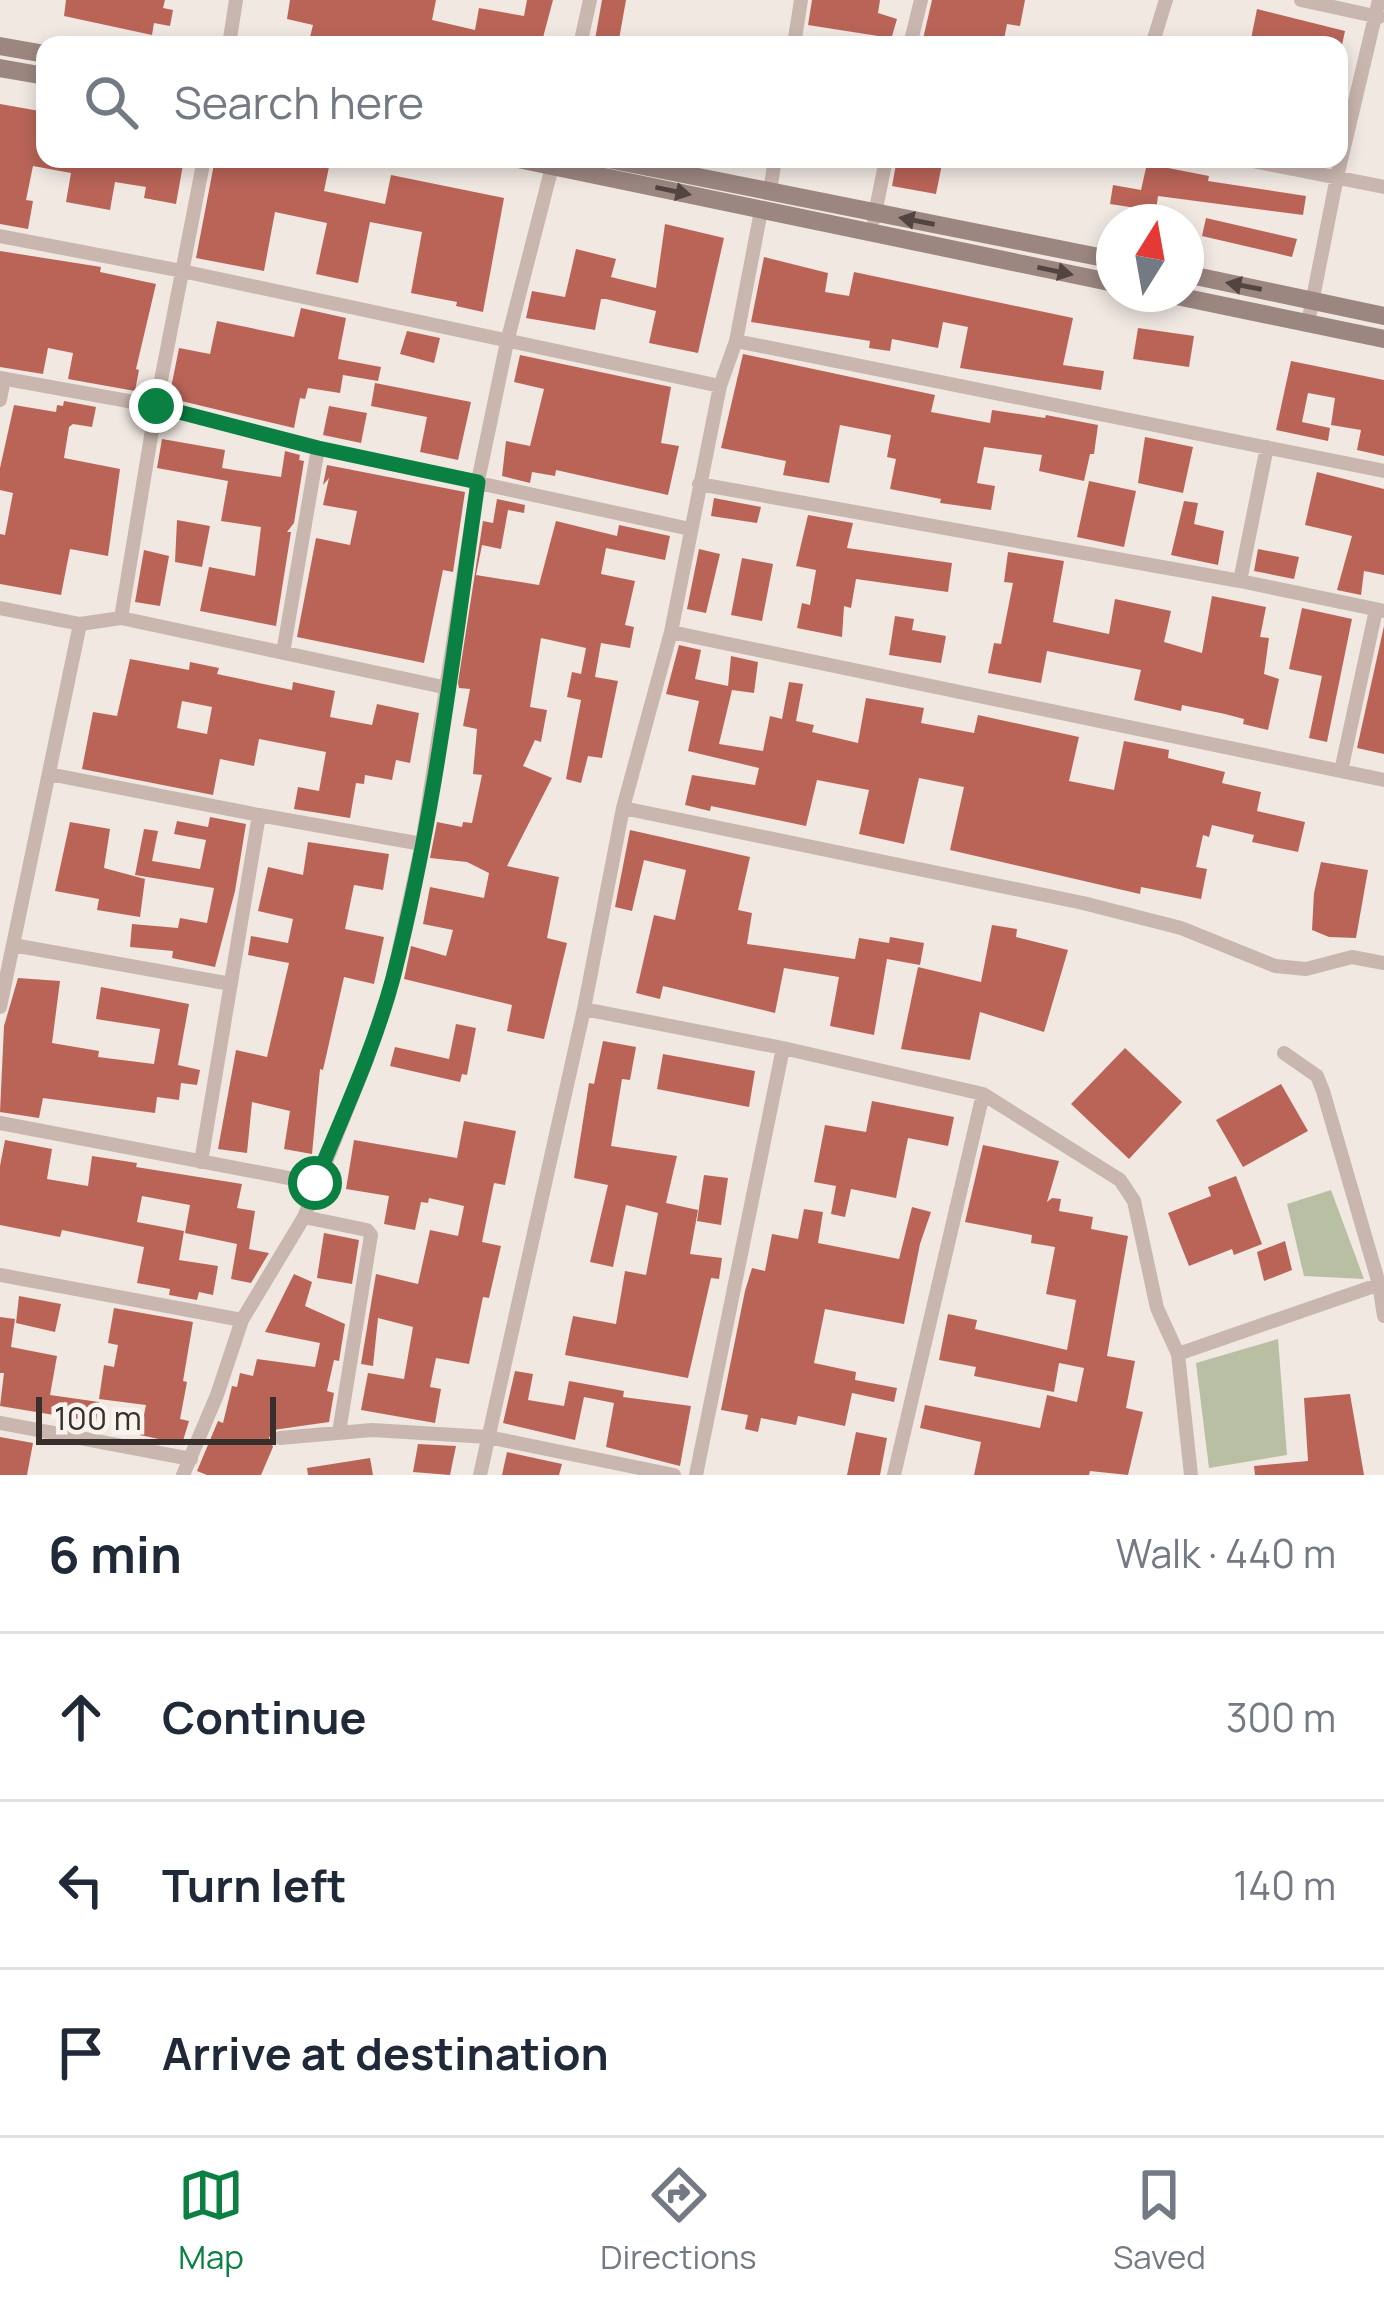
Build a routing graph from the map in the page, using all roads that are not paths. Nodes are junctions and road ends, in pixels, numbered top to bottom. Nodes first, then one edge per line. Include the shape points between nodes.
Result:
1 (236, 0) edge
2 (590, 0) edge
3 (801, 0) edge
4 (921, 0) edge
5 (1166, 0) edge
6 (1301, 0) edge
7 (1380, 11) edge
8 (231, 36) edge
9 (582, 36) edge
10 (795, 36) edge
11 (912, 36) edge
12 (1155, 36) edge
13 (0, 46) edge
14 (36, 52) edge
15 (0, 68) edge
16 (36, 74) edge
17 (1348, 135) edge
18 (202, 168) edge
19 (551, 168) edge
20 (578, 168) edge
21 (654, 168) edge
22 (774, 168) edge
23 (884, 168) edge
24 (1290, 168) edge
25 (1339, 168) edge
26 (1337, 177) junction
27 (1384, 187) edge
28 (770, 191) junction
29 (761, 211) junction
30 (875, 212) junction
31 (871, 233) junction
32 (0, 236) edge
33 (1096, 256) edge
34 (182, 271) junction
35 (1204, 278) edge
36 (1096, 279) edge
37 (1312, 299) junction
38 (1204, 301) edge
39 (1384, 316) edge
40 (1308, 323) junction
41 (1384, 339) edge
42 (736, 341) junction
43 (507, 342) junction
44 (2, 379) edge
45 (720, 386) junction
46 (0, 400) edge
47 (156, 406) junction
48 (1267, 447) junction
49 (318, 448) junction
50 (1384, 471) edge
51 (478, 482) junction
52 (699, 484) junction
53 (690, 529) junction
54 (1240, 581) junction
55 (0, 608) edge
56 (1380, 610) edge
57 (121, 618) junction
58 (80, 624) junction
59 (671, 632) junction
60 (283, 652) junction
61 (448, 688) junction
62 (1341, 771) junction
63 (49, 774) junction
64 (1384, 780) edge
65 (623, 808) junction
66 (260, 815) junction
67 (422, 844) junction
68 (13, 945) junction
69 (1384, 963) edge
70 (231, 983) junction
71 (0, 1007) edge
72 (584, 1009) junction
73 (783, 1048) junction
74 (1284, 1053) dead end
75 (982, 1094) junction
76 (0, 1123) edge
77 (201, 1162) junction
78 (315, 1183) junction
79 (304, 1217) junction
80 (0, 1274) edge
81 (1382, 1283) edge
82 (1384, 1316) edge
83 (242, 1320) junction
84 (1178, 1354) junction
85 (0, 1424) edge
86 (339, 1432) junction
87 (488, 1437) junction
88 (280, 1438) dead end
89 (187, 1467) edge
90 (205, 1475) edge
91 (480, 1475) edge
92 (674, 1475) edge
93 (696, 1475) edge
94 (894, 1475) edge
95 (1191, 1475) edge

1 - 8 street
2 - 9 street
3 - 10 street
4 - 11 street
5 - 12 street
6 - 7 street
7 - 17 street
13 - 14 main road
15 - 16 main road
18 - 34 street
19 - 43 street
20 -> 29 main road
21 - 28 main road
22 - 28 street
23 - 30 street
24 - 26 street
25 - 26 street
26 - 27 street
26 - 37 street
28 - 30 main road
29 - 31 main road
29 - 42 street
30 - 31 street
33 -> 30 main road
31 -> 36 main road
32 - 34 street
34 - 43 street
34 - 47 street
37 -> 35 main road
37 - 39 main road
37 - 40 street
38 - 40 main road
40 - 41 main road
42 - 45 street
42 - 48 street
43 - 45 street
43 - 51 street
44 - 46 street
44 - 47 street
45 - 52 street
47 - 49 street
47 - 57 street
48 - 50 street
48 - 54 street
49 - 51 street
49 - 60 street
51 - 53 street
51 - 61 street
52 - 53 street
52 - 54 street
53 - 59 street
54 - 56 street
55 - 58 street
56 - 62 street
57 - 58 street
57 - 60 street
58 - 63 street
59 - 62 street
59 - 65 street
60 - 61 street
61 - 67 street
62 - 64 street
63 - 66 street
63 - 68 street
65 - 69 street via 1083,903 1181,928 1275,966 1306,969 1352,957
65 - 72 street
66 - 67 street
66 - 70 street
67 - 78 street via 386,1002
68 - 70 street
68 - 71 street
70 - 77 street
72 - 73 street
72 - 87 street
73 - 75 street
73 - 93 street
74 - 81 street via 1317,1076
75 - 84 street via 1120,1180 1134,1201 1157,1308
75 - 94 street
76 - 77 street
77 - 78 street
78 - 79 street
79 - 83 street
79 - 86 street via 371,1235
80 - 83 street
81 - 82 street
81 - 84 street
83 - 89 street
84 - 95 street
85 - 89 street
86 - 87 street
86 - 88 street
87 - 91 street
87 - 92 street
89 - 90 street

